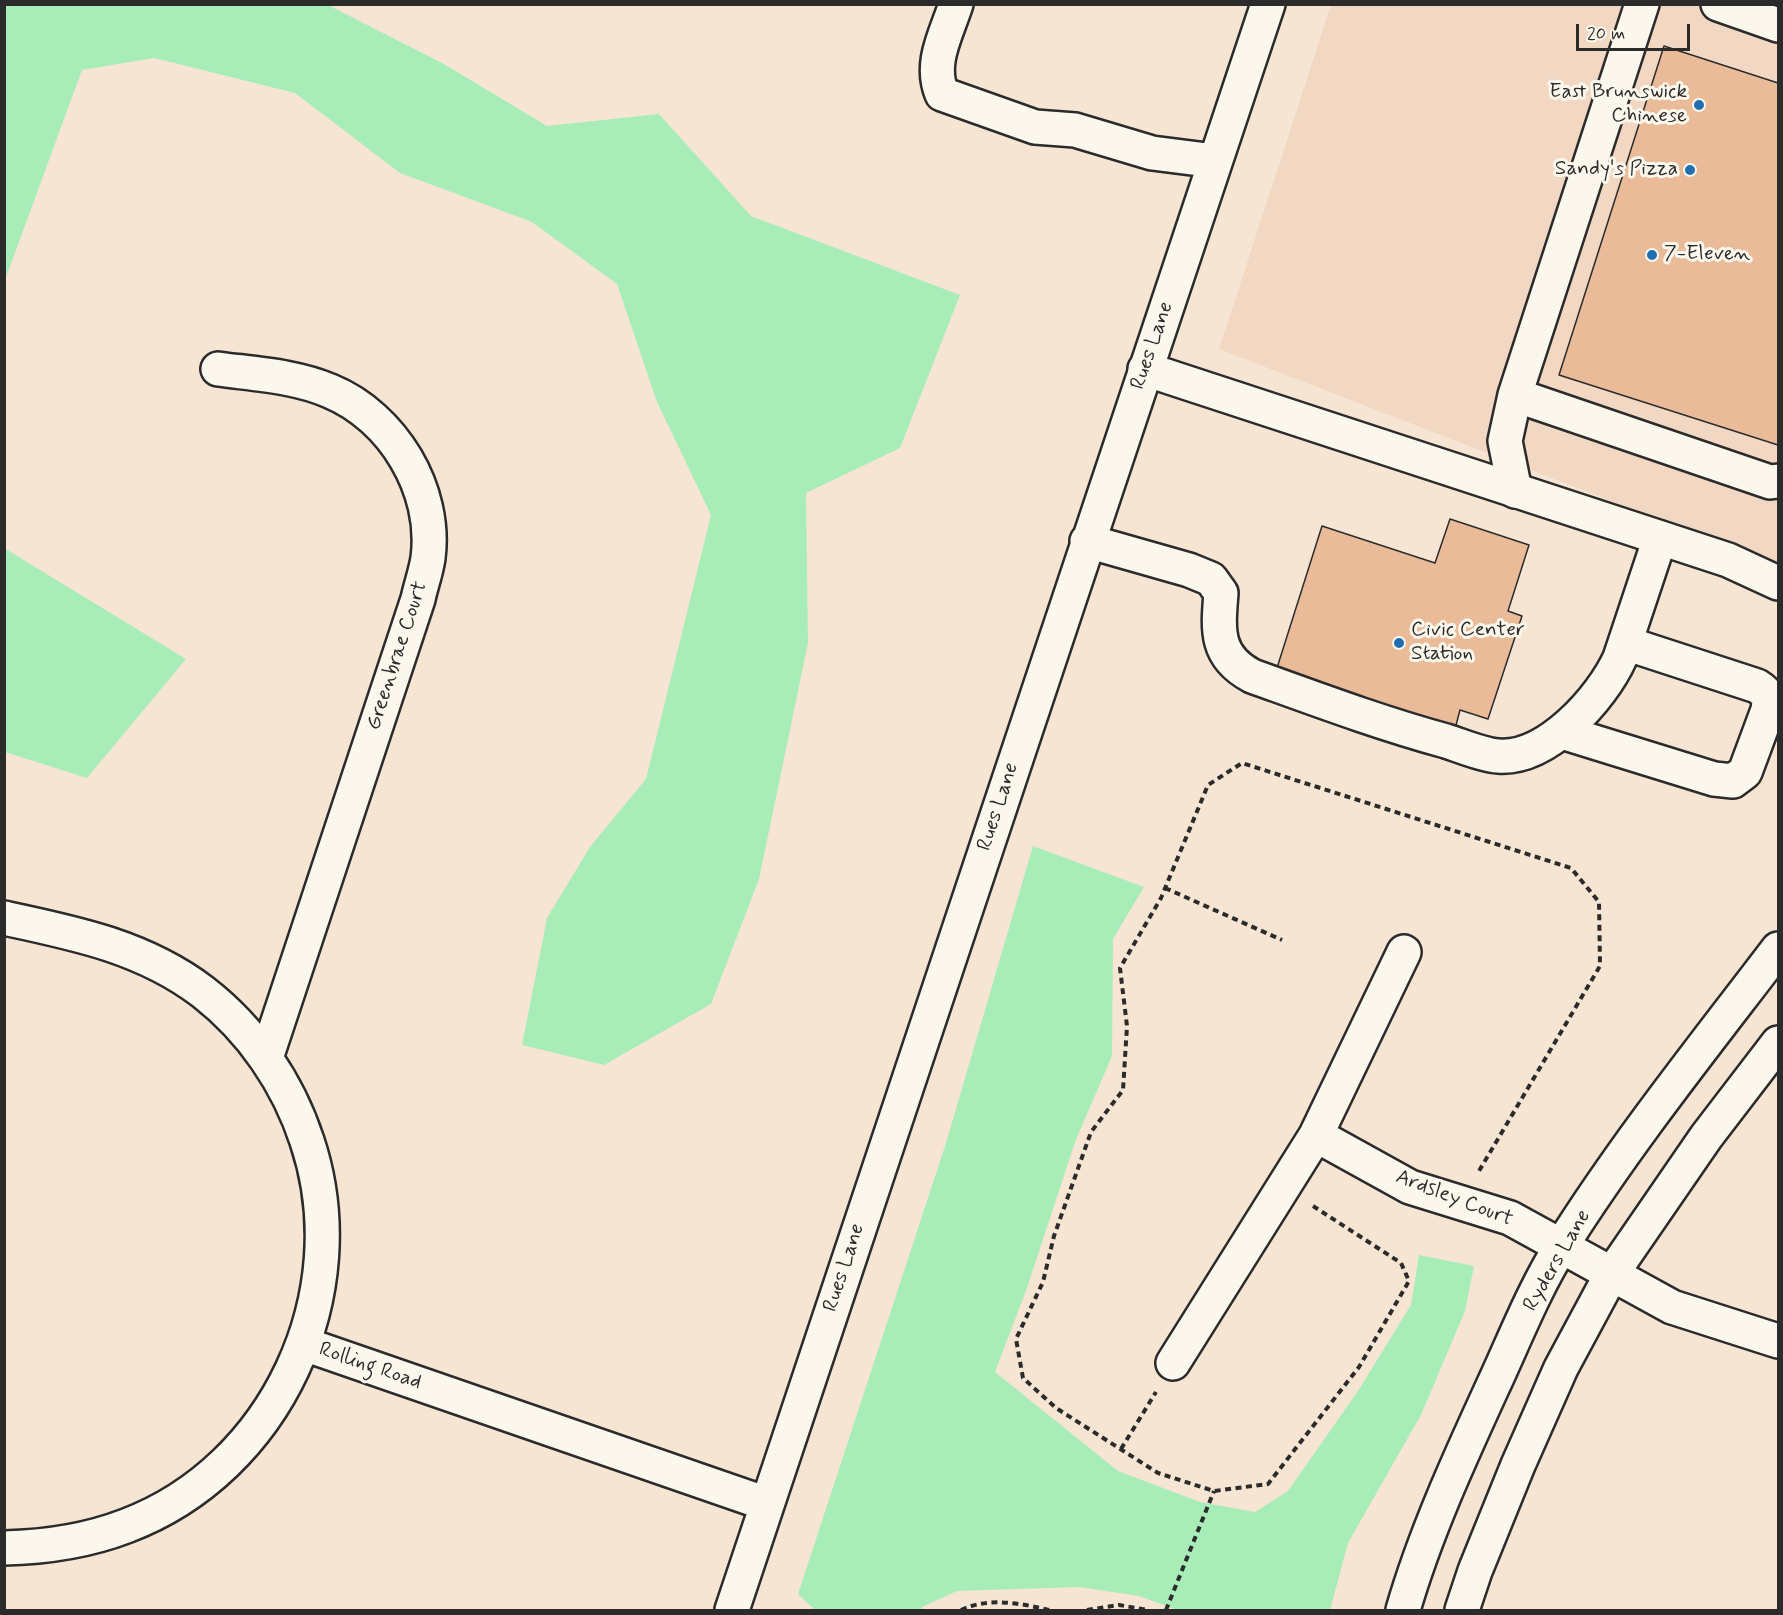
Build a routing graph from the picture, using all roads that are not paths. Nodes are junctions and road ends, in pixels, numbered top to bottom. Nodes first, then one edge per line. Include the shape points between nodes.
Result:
1 (956, 4) edge
2 (1268, 4) edge
3 (1642, 4) edge
4 (1718, 4) edge
5 (1779, 25) edge
6 (1215, 161) junction
7 (218, 369) dead end
8 (1145, 369) junction
9 (1515, 395) junction
10 (1779, 482) edge
11 (1515, 490) junction
12 (1660, 538) junction
13 (1087, 541) junction
14 (1779, 583) edge
15 (1625, 643) junction
16 (1562, 732) junction
17 (4, 918) edge
18 (1779, 949) edge
19 (1404, 952) dead end
20 (1779, 1042) edge
21 (266, 1058) junction
22 (1316, 1135) junction
23 (1561, 1247) junction
24 (1611, 1275) junction
25 (1779, 1341) edge
26 (304, 1344) junction
27 (1173, 1363) road end
28 (767, 1504) junction
29 (4, 1548) edge
30 (732, 1611) edge
31 (1403, 1611) edge
32 (1462, 1611) edge

1 - 6 street via 937,61 936,79 942,94 1035,127 1075,130 1152,153
2 - 6 street, Rues Lane
3 - 9 street
4 - 5 street
6 - 8 street, Rues Lane
7 - 21 street, Greenbrae Court via 299,381 331,391 361,408 386,431 406,459 421,490 428,524 428,558 418,598
8 - 11 street
8 - 13 street, Rues Lane
9 - 10 street
9 - 11 street via 1505,441
11 - 12 street
12 - 14 street via 1728,560
12 - 15 street
13 - 16 street via 1211,579 1221,592 1218,629 1226,653 1236,668 1252,676 1499,757 1529,750
13 - 28 street, Rues Lane
15 - 16 street via 1612,676
15 - 16 street via 1767,692 1768,710 1745,772 1733,781 1714,779
17 - 21 street via 87,936 149,958 204,992
18 - 23 street, Ryders Lane via 1661,1101
19 - 22 street
20 - 24 street via 1706,1137
21 - 26 street via 300,1121 319,1184 323,1248 318,1291
22 - 23 street, Ardsley Court via 1410,1186 1510,1218
22 - 27 street
23 - 24 street, Ardsley Court
23 - 31 street, Ryders Lane via 1456,1467
24 - 25 street, Ardsley Court via 1672,1307
24 - 32 street via 1561,1368 1518,1465
26 - 28 street, Rolling Road
26 - 29 street, Rolling Road via 286,1383 257,1429 212,1476 186,1495 158,1512 98,1536 66,1544
28 - 30 street, Rues Lane

